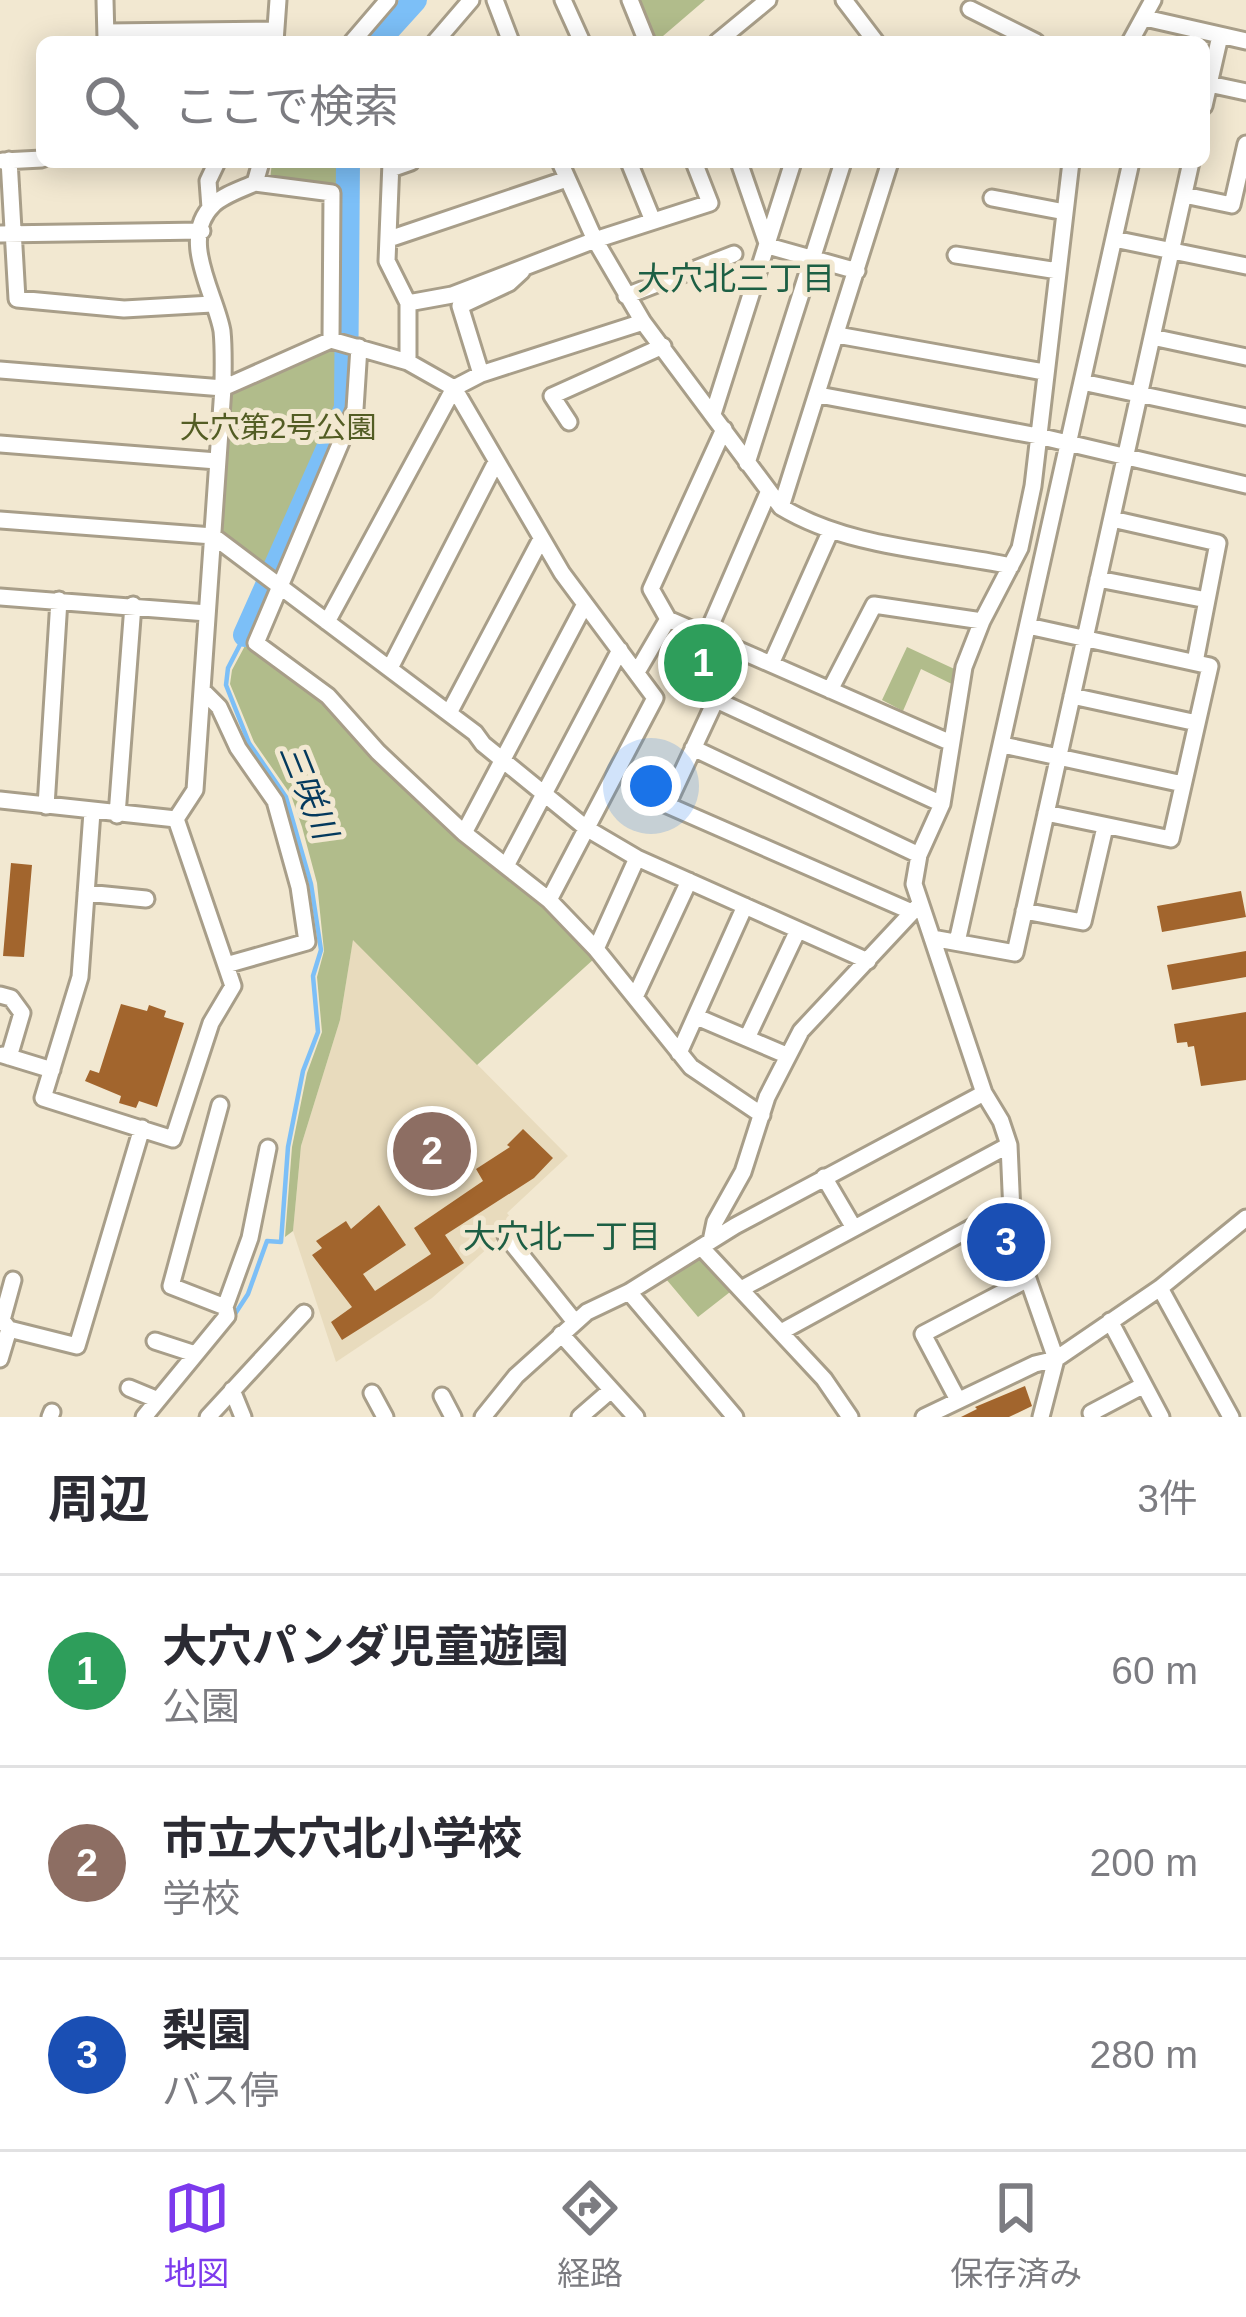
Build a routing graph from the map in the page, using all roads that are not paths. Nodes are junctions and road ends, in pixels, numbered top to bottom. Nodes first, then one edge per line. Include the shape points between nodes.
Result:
1 (105, 0) edge
2 (278, 0) edge
3 (388, 0) edge
4 (471, 0) edge
5 (495, 0) edge
6 (563, 0) edge
7 (630, 0) edge
8 (768, 0) edge
9 (869, 0) edge
10 (1153, 0) edge
11 (848, 7) edge
12 (970, 9) dead end
13 (1153, 20) junction
14 (106, 36) edge
15 (275, 36) edge
16 (357, 36) edge
17 (440, 36) edge
18 (509, 36) edge
19 (579, 36) edge
20 (639, 36) edge
21 (724, 36) edge
22 (871, 36) edge
23 (1024, 36) edge
24 (1136, 36) edge
25 (1157, 36) edge
26 (1220, 36) junction
27 (1246, 41) edge
28 (1210, 80) edge
29 (1210, 84) edge
30 (1246, 92) edge
31 (1246, 144) edge
32 (36, 159) edge
33 (5, 161) edge
34 (215, 168) edge
35 (259, 168) edge
36 (391, 168) edge
37 (562, 168) edge
38 (631, 168) edge
39 (696, 168) edge
40 (741, 168) edge
41 (791, 168) edge
42 (841, 168) edge
43 (888, 168) edge
44 (1070, 168) edge
45 (1130, 168) edge
46 (1191, 168) edge
47 (567, 179) junction
48 (255, 183) junction
49 (1184, 195) junction
50 (992, 197) dead end
51 (210, 208) junction
52 (1065, 212) junction
53 (653, 221) junction
54 (202, 231) junction
55 (7, 234) edge
56 (389, 239) junction
57 (1114, 239) junction
58 (595, 240) junction
59 (768, 245) junction
60 (1172, 251) junction
61 (734, 254) dead end
62 (956, 255) dead end
63 (812, 260) junction
64 (529, 265) junction
65 (1246, 266) edge
66 (1058, 271) junction
67 (857, 272) junction
68 (626, 296) junction
69 (408, 303) junction
70 (212, 304) junction
71 (643, 322) junction
72 (837, 335) junction
73 (1152, 337) junction
74 (331, 340) junction
75 (359, 346) junction
76 (663, 346) junction
77 (1246, 358) edge
78 (408, 362) junction
79 (0, 370) edge
80 (1044, 372) junction
81 (482, 374) junction
82 (1082, 382) junction
83 (223, 388) junction
84 (454, 388) junction
85 (1140, 394) junction
86 (820, 395) junction
87 (713, 414) junction
88 (1246, 417) edge
89 (568, 422) dead end
90 (724, 429) junction
91 (1038, 436) junction
92 (1070, 443) junction
93 (0, 444) edge
94 (1126, 457) junction
95 (218, 461) junction
96 (496, 462) junction
97 (747, 463) junction
98 (1246, 485) edge
99 (768, 493) junction
100 (781, 507) junction
101 (0, 520) edge
102 (1112, 520) junction
103 (831, 530) junction
104 (213, 536) junction
105 (541, 539) junction
106 (1011, 566) junction
107 (1098, 579) junction
108 (274, 581) junction
109 (0, 597) edge
110 (58, 600) junction
111 (1207, 600) junction
112 (585, 604) junction
113 (133, 605) junction
114 (207, 614) junction
115 (668, 619) junction
116 (982, 621) junction
117 (328, 622) junction
118 (1028, 626) junction
119 (707, 634) junction
120 (1085, 639) junction
121 (620, 650) junction
122 (739, 650) junction
123 (1195, 662) junction
124 (771, 664) junction
125 (390, 668) junction
126 (637, 673) junction
127 (830, 690) junction
128 (203, 691) junction
129 (1072, 696) junction
130 (716, 700) junction
131 (449, 713) junction
132 (1197, 723) junction
133 (949, 742) junction
134 (1003, 745) junction
135 (693, 748) junction
136 (1059, 757) junction
137 (502, 760) junction
138 (1183, 784) junction
139 (544, 794) junction
140 (0, 800) edge
141 (942, 804) junction
142 (46, 806) junction
143 (92, 812) junction
144 (1046, 813) junction
145 (118, 815) junction
146 (176, 819) junction
147 (1105, 827) junction
148 (586, 828) junction
149 (464, 833) junction
150 (919, 855) junction
151 (637, 858) junction
152 (506, 866) junction
153 (689, 881) junction
154 (86, 893) junction
155 (146, 899) dead end
156 (549, 900) junction
157 (745, 906) junction
158 (915, 908) junction
159 (1024, 910) junction
160 (798, 930) junction
161 (932, 938) junction
162 (958, 942) junction
163 (596, 949) junction
164 (868, 961) junction
165 (226, 965) junction
166 (0, 995) edge
167 (635, 997) junction
168 (697, 1017) junction
169 (747, 1038) junction
170 (680, 1053) junction
171 (786, 1055) junction
172 (5, 1056) edge
173 (52, 1070) junction
174 (984, 1094) junction
175 (220, 1105) dead end
176 (762, 1115) junction
177 (142, 1128) junction
178 (1009, 1145) junction
179 (268, 1148) dead end
180 (824, 1178) junction
181 (1011, 1206) junction
182 (1246, 1218) edge
183 (854, 1228) junction
184 (506, 1236) dead end
185 (706, 1244) junction
186 (13, 1280) dead end
187 (1028, 1280) junction
188 (1160, 1288) junction
189 (741, 1289) junction
190 (628, 1292) junction
191 (225, 1307) junction
192 (304, 1313) dead end
193 (1110, 1321) junction
194 (568, 1328) junction
195 (9, 1329) junction
196 (782, 1332) junction
197 (154, 1341) dead end
198 (195, 1354) junction
199 (0, 1359) edge
200 (1056, 1359) junction
201 (1144, 1385) junction
202 (129, 1388) dead end
203 (232, 1390) junction
204 (611, 1390) junction
205 (373, 1393) dead end
206 (442, 1396) dead end
207 (158, 1400) junction
208 (958, 1400) junction
209 (145, 1417) edge
210 (208, 1417) edge
211 (244, 1417) edge
212 (386, 1417) edge
213 (453, 1417) edge
214 (484, 1417) edge
215 (580, 1417) edge
216 (636, 1417) edge
217 (735, 1417) edge
218 (850, 1417) edge
219 (924, 1417) edge
220 (1041, 1417) edge
221 (1093, 1417) edge
222 (1161, 1417) edge
223 (1231, 1417) edge

1 - 14 street
2 - 15 street
3 - 16 street
4 - 17 street
5 - 18 street
6 - 19 street
7 - 20 street
8 - 21 street
9 - 11 street
10 - 13 street
11 - 22 street
12 - 23 street
13 - 24 street
13 - 25 street
13 - 26 street
26 - 27 street
26 - 28 street
29 - 30 street
31 - 49 street via 1232,205
32 - 33 street
33 - 55 street
34 - 51 street
35 - 48 street
36 - 56 street
37 - 47 street
38 - 53 street
39 - 53 street via 710,203
40 - 59 street
41 - 59 street
42 - 63 street
43 - 67 street
44 - 52 street
45 - 57 street
46 - 49 street
47 - 56 street
47 - 58 street
48 - 51 street
48 - 74 street via 332,194
49 - 60 street
50 - 52 street
51 - 54 street
52 - 66 street
53 - 58 street
54 - 55 street
54 - 70 street via 200,267
55 - 70 street via 17,299 124,309
56 - 69 street via 387,261
57 - 60 street
57 - 82 street
58 - 64 street
58 - 68 street
59 - 63 street
59 - 87 street
60 - 65 street
60 - 73 street
61 - 68 street
62 - 66 street
63 - 67 street
63 - 97 street
64 - 69 street
64 - 81 street via 460,307
66 - 80 street
67 - 72 street
68 - 71 street
69 - 78 street
70 - 83 street
71 - 76 street
71 - 81 street
72 - 80 street
72 - 86 street
73 - 77 street
73 - 85 street
74 - 75 street
74 - 83 street
75 - 78 street
75 - 108 street via 356,409
76 - 87 street
76 - 89 street via 552,396
78 - 84 street
79 - 83 street
80 - 91 street
81 - 84 street
82 - 85 street
82 - 92 street
83 - 95 street
84 - 96 street
84 - 117 street
85 - 88 street
85 - 94 street
86 - 91 street
86 - 100 street
87 - 90 street
90 - 97 street
90 - 115 street via 651,589
91 - 92 street
91 - 106 street via 1034,486
92 - 94 street
92 - 118 street
93 - 95 street
94 - 98 street
94 - 102 street
95 - 104 street
96 - 105 street
96 - 125 street
97 - 99 street
99 - 100 street
99 - 119 street
100 - 103 street
101 - 104 street
102 - 107 street
102 - 111 street via 1218,543
103 - 106 street
103 - 124 street
104 - 108 street
104 - 114 street
105 - 112 street
105 - 131 street
106 - 116 street
107 - 111 street
107 - 120 street
108 - 117 street
108 - 149 street via 256,643 328,696
109 - 110 street
110 - 113 street
110 - 142 street
111 - 123 street
112 - 121 street
112 - 137 street
113 - 114 street
113 - 145 street
114 - 128 street
115 - 119 street
115 - 126 street
116 - 127 street via 874,605
116 - 133 street
117 - 125 street
118 - 120 street
118 - 134 street
119 - 122 street
120 - 123 street
120 - 129 street
121 - 126 street
121 - 139 street
122 - 124 street
122 - 130 street
123 - 132 street via 1210,666
124 - 127 street
125 - 131 street
126 - 148 street via 655,698
127 - 133 street
128 - 146 street via 195,790
128 - 165 street via 274,801 307,942
129 - 132 street
129 - 136 street
130 - 135 street
130 - 141 street
131 - 137 street
132 - 138 street
133 - 141 street
134 - 136 street
134 - 162 street
135 - 150 street
135 - 158 street via 667,806
136 - 138 street
136 - 144 street
137 - 139 street
137 - 149 street
138 - 147 street via 1171,839
139 - 148 street
139 - 152 street
140 - 142 street
141 - 150 street
142 - 143 street
143 - 145 street
143 - 154 street
144 - 147 street
144 - 159 street
145 - 146 street
146 - 165 street
147 - 159 street via 1083,922
148 - 151 street
148 - 156 street
149 - 152 street
150 - 158 street
151 - 153 street
151 - 163 street
152 - 156 street
153 - 157 street
153 - 167 street
154 - 155 street
154 - 173 street via 80,977
156 - 163 street
157 - 160 street
157 - 168 street
158 - 161 street
158 - 164 street
159 - 162 street via 1015,953
160 - 164 street
160 - 169 street
161 - 162 street
161 - 174 street
163 - 167 street
164 - 171 street
165 - 177 street via 233,986 211,1023 173,1139
166 - 172 street via 22,1012
167 - 170 street
168 - 169 street
168 - 170 street
169 - 171 street
170 - 176 street
171 - 176 street
172 - 173 street
173 - 177 street via 43,1098
174 - 178 street
174 - 180 street
175 - 191 street via 172,1286
176 - 185 street
177 - 195 street via 77,1346
178 - 181 street
178 - 183 street
179 - 191 street via 250,1238
180 - 183 street
180 - 185 street
181 - 187 street
181 - 196 street
182 - 188 street
183 - 189 street
184 - 194 street
185 - 189 street
185 - 190 street
186 - 195 street via 2,1320
187 - 200 street
187 - 208 street via 923,1334
188 - 193 street
188 - 223 street
189 - 196 street
190 - 194 street
190 - 217 street
191 - 198 street via 227,1316
192 - 203 street
193 - 200 street
193 - 201 street
194 - 204 street
194 - 214 street
195 - 199 street
196 - 218 street
197 - 198 street
198 - 207 street
200 - 208 street
200 - 220 street
201 - 221 street
201 - 222 street
202 - 207 street
203 - 210 street
203 - 211 street
204 - 215 street
204 - 216 street
205 - 212 street
206 - 213 street
207 - 209 street
208 - 219 street

